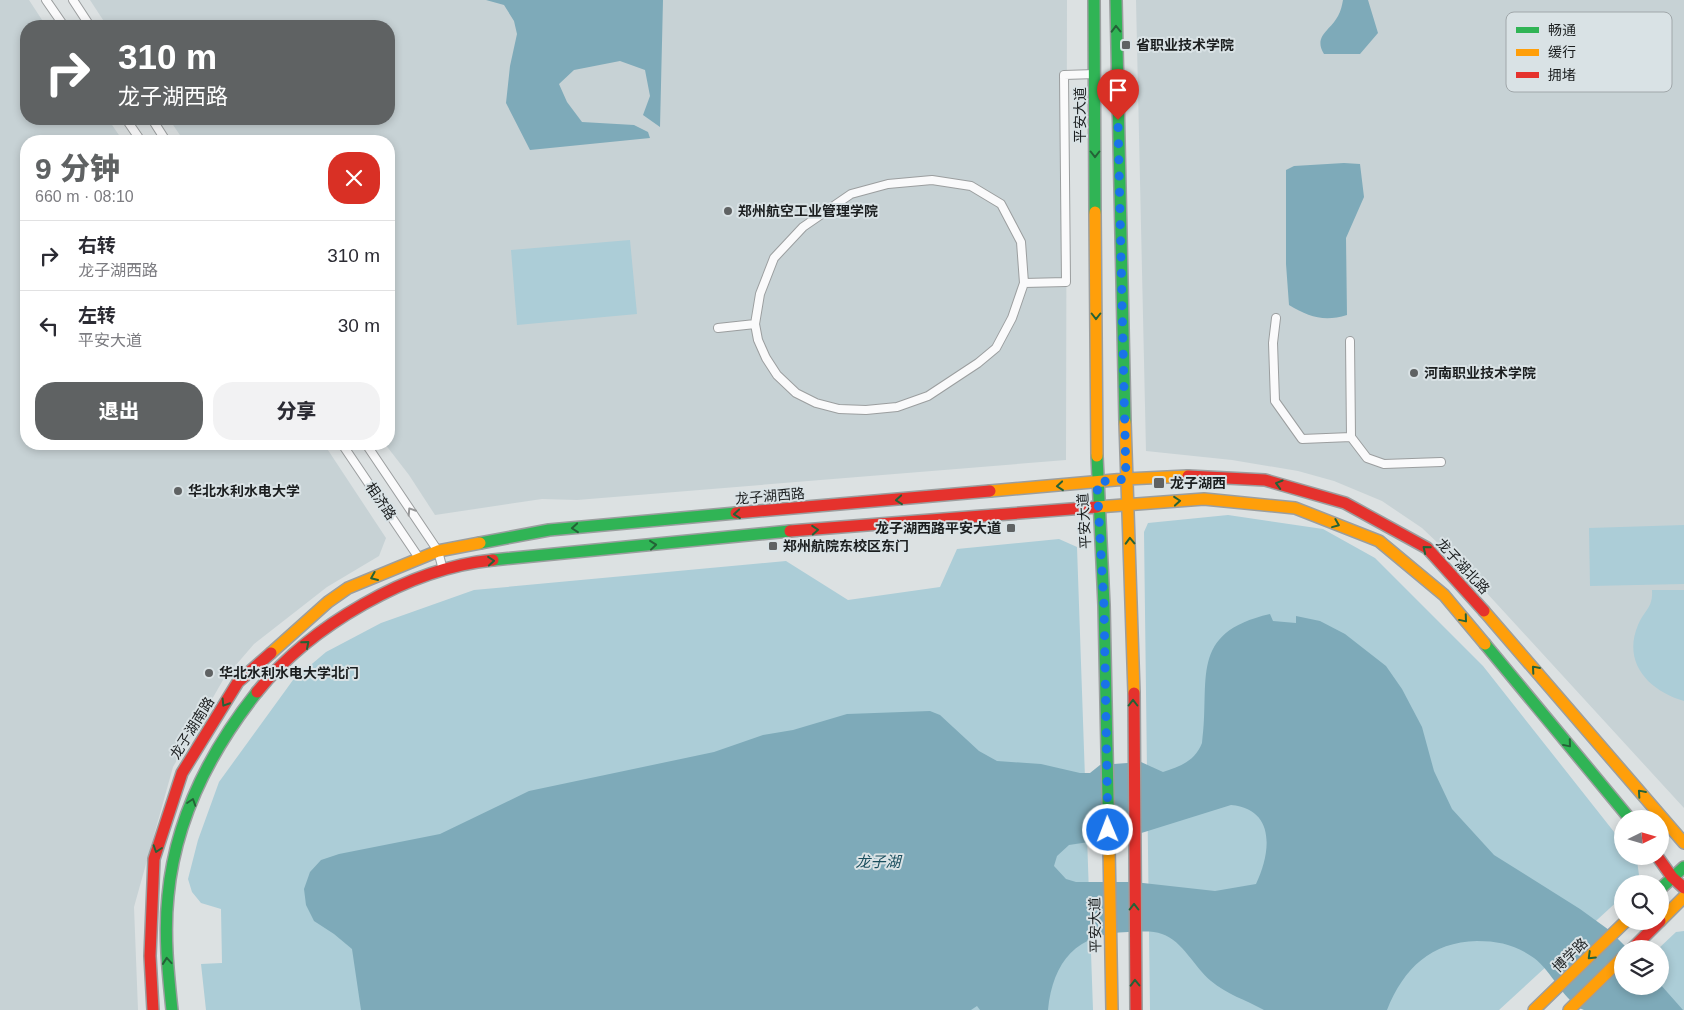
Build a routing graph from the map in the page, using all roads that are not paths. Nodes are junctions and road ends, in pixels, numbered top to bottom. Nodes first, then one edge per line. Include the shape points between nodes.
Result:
1 (46, 0) edge
2 (73, 0) edge
3 (1094, 0) edge
4 (1116, 0) edge
5 (60, 20) edge
6 (86, 20) edge
7 (1095, 74) junction
8 (1024, 283) junction
9 (1276, 318) dead end
10 (755, 324) junction
11 (718, 328) dead end
12 (1350, 342) dead end
13 (1351, 437) junction
14 (346, 450) edge
15 (370, 450) edge
16 (1441, 462) dead end
17 (1126, 479) junction
18 (1097, 482) junction
19 (1128, 505) junction
20 (1098, 506) junction
21 (438, 551) junction
22 (419, 558) junction
23 (444, 570) junction
24 (1623, 810) edge
25 (1684, 843) edge
26 (1663, 865) edge
27 (1684, 867) edge
28 (1672, 877) junction
29 (1669, 880) edge
30 (1684, 888) edge
31 (1684, 897) edge
32 (1669, 912) edge
33 (1618, 930) edge
34 (1651, 930) edge
35 (1641, 940) edge
36 (1614, 966) edge
37 (153, 1010) edge
38 (172, 1010) edge
39 (1112, 1010) edge
40 (1136, 1010) edge
41 (1534, 1010) edge
42 (1569, 1010) edge

1 - 5 street
2 - 6 street
3 - 7 street, 平安大道
17 -> 4 street
7 - 8 street via 1064,76 1066,282
7 -> 18 street, 平安大道
8 - 10 street via 1012,318 996,348 928,396 897,407 839,409 796,393 772,367 758,340
8 - 10 street via 1021,242 1001,204 971,186 932,180 888,184 851,194 803,228 774,258 760,294
9 - 13 street via 1275,401 1302,439
10 - 11 street
12 - 13 street
13 - 16 street via 1366,458 1384,464
14 - 22 street, 相济路
21 -> 15 street, 相济路
17 - 18 street, 龙子湖西路
17 - 19 street
25 -> 17 street, 龙子湖北路 via 1427,548 1345,503 1265,480 1184,476
18 - 20 street, 平安大道
18 -> 21 street, 龙子湖西路 via 549,530
19 - 20 street
19 -> 24 street via 1204,499 1295,508 1379,542 1444,595
40 -> 19 street via 1133,623
23 -> 20 street via 473,562 743,535
20 - 39 street, 平安大道 via 1104,606
21 - 22 street, 龙子湖西路
21 - 23 street, 相济路
22 -> 37 street, 龙子湖南路 via 348,588 238,682 182,773 154,859 150,956
38 -> 23 street via 167,952 168,904 174,859 198,785 246,703 320,631 357,607
26 - 28 street
27 - 28 street
28 - 29 street
28 - 30 street
31 - 32 street
33 -> 41 street, 博学路
34 - 35 street
36 - 42 street

